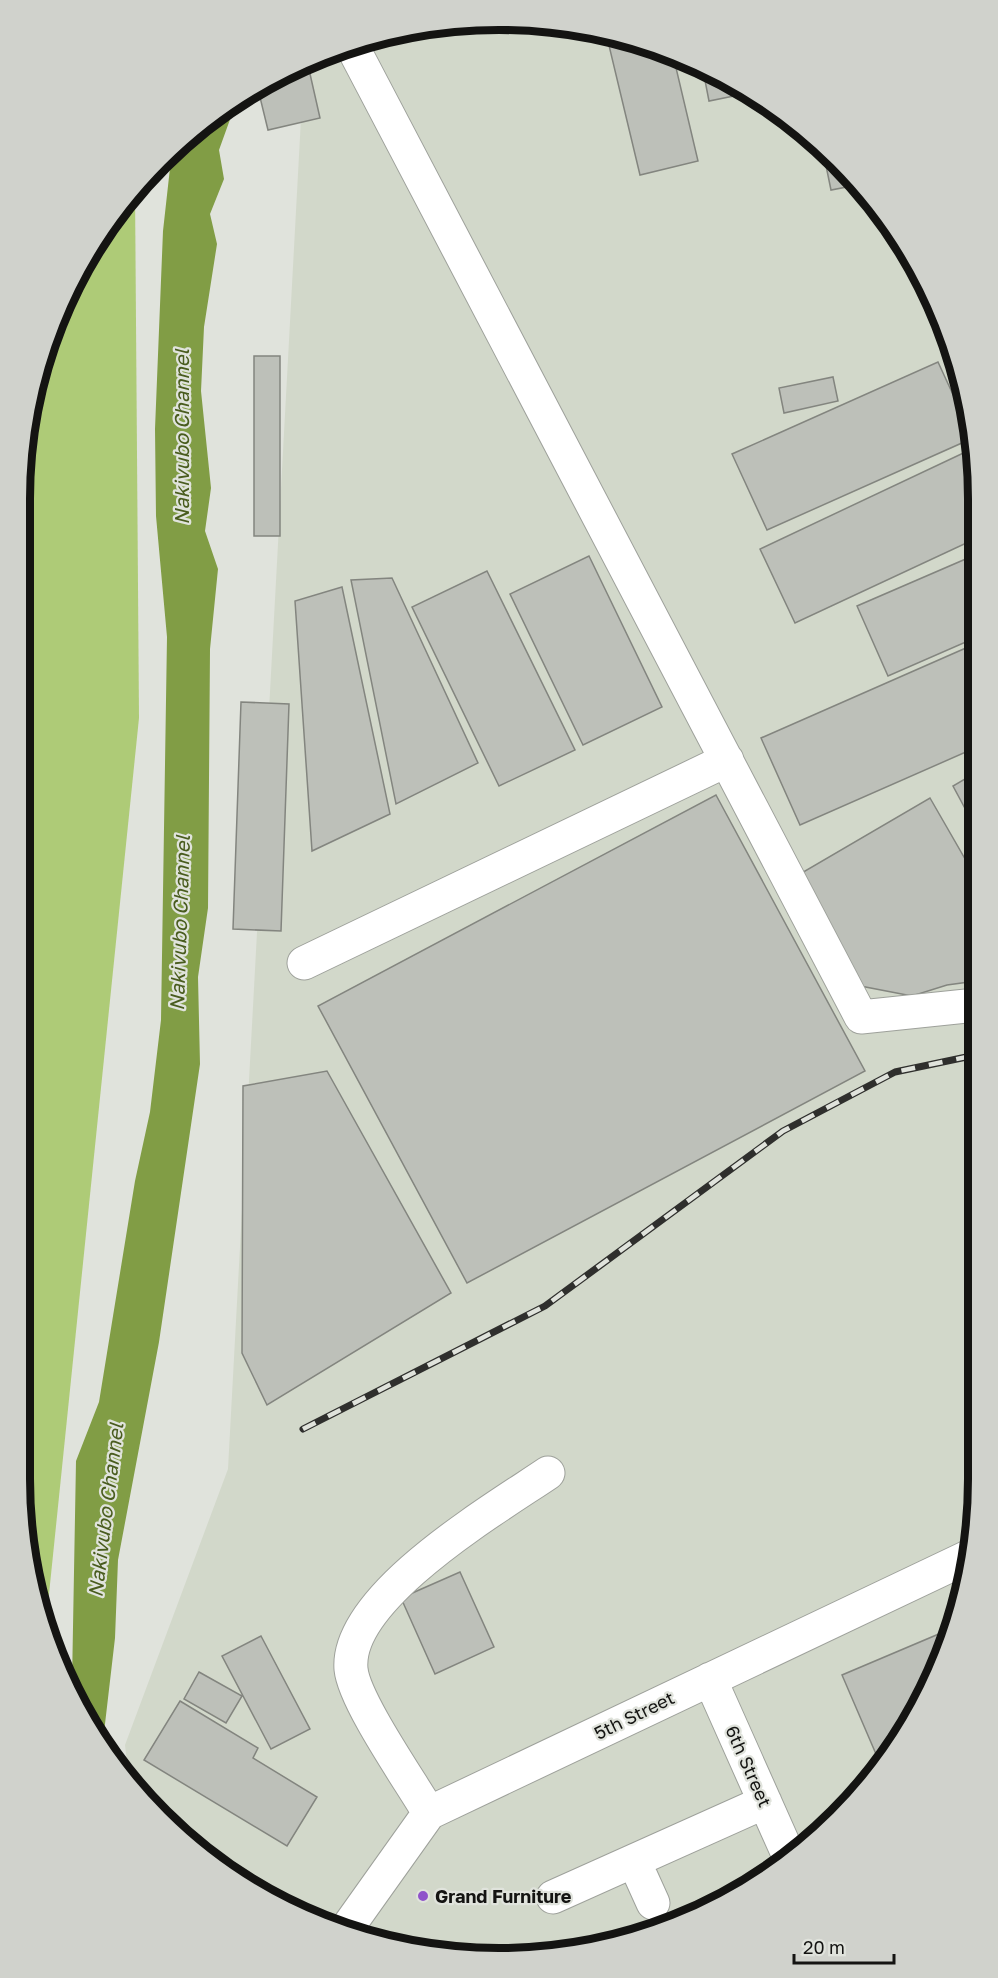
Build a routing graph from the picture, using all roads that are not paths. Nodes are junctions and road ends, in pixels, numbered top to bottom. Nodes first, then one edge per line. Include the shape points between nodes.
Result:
1 (356, 53) edge
2 (727, 760) junction
3 (304, 963) dead end
4 (968, 1006) edge
5 (548, 1473) dead end
6 (961, 1560) edge
7 (710, 1679) junction
8 (765, 1802) junction
9 (429, 1813) junction
10 (786, 1850) edge
11 (634, 1861) junction
12 (553, 1897) dead end
13 (653, 1903) dead end
14 (350, 1924) edge

1 - 2 street
2 - 3 street
2 - 4 street via 861,1017
5 - 9 street via 397,1582 359,1631 352,1651 351,1671 361,1700
6 - 7 street, 5th Street
7 - 8 street, 6th Street
7 - 9 street, 5th Street
8 - 10 street, 6th Street
8 - 11 street
9 - 14 street, 5th Street
11 - 12 street
11 - 13 street

